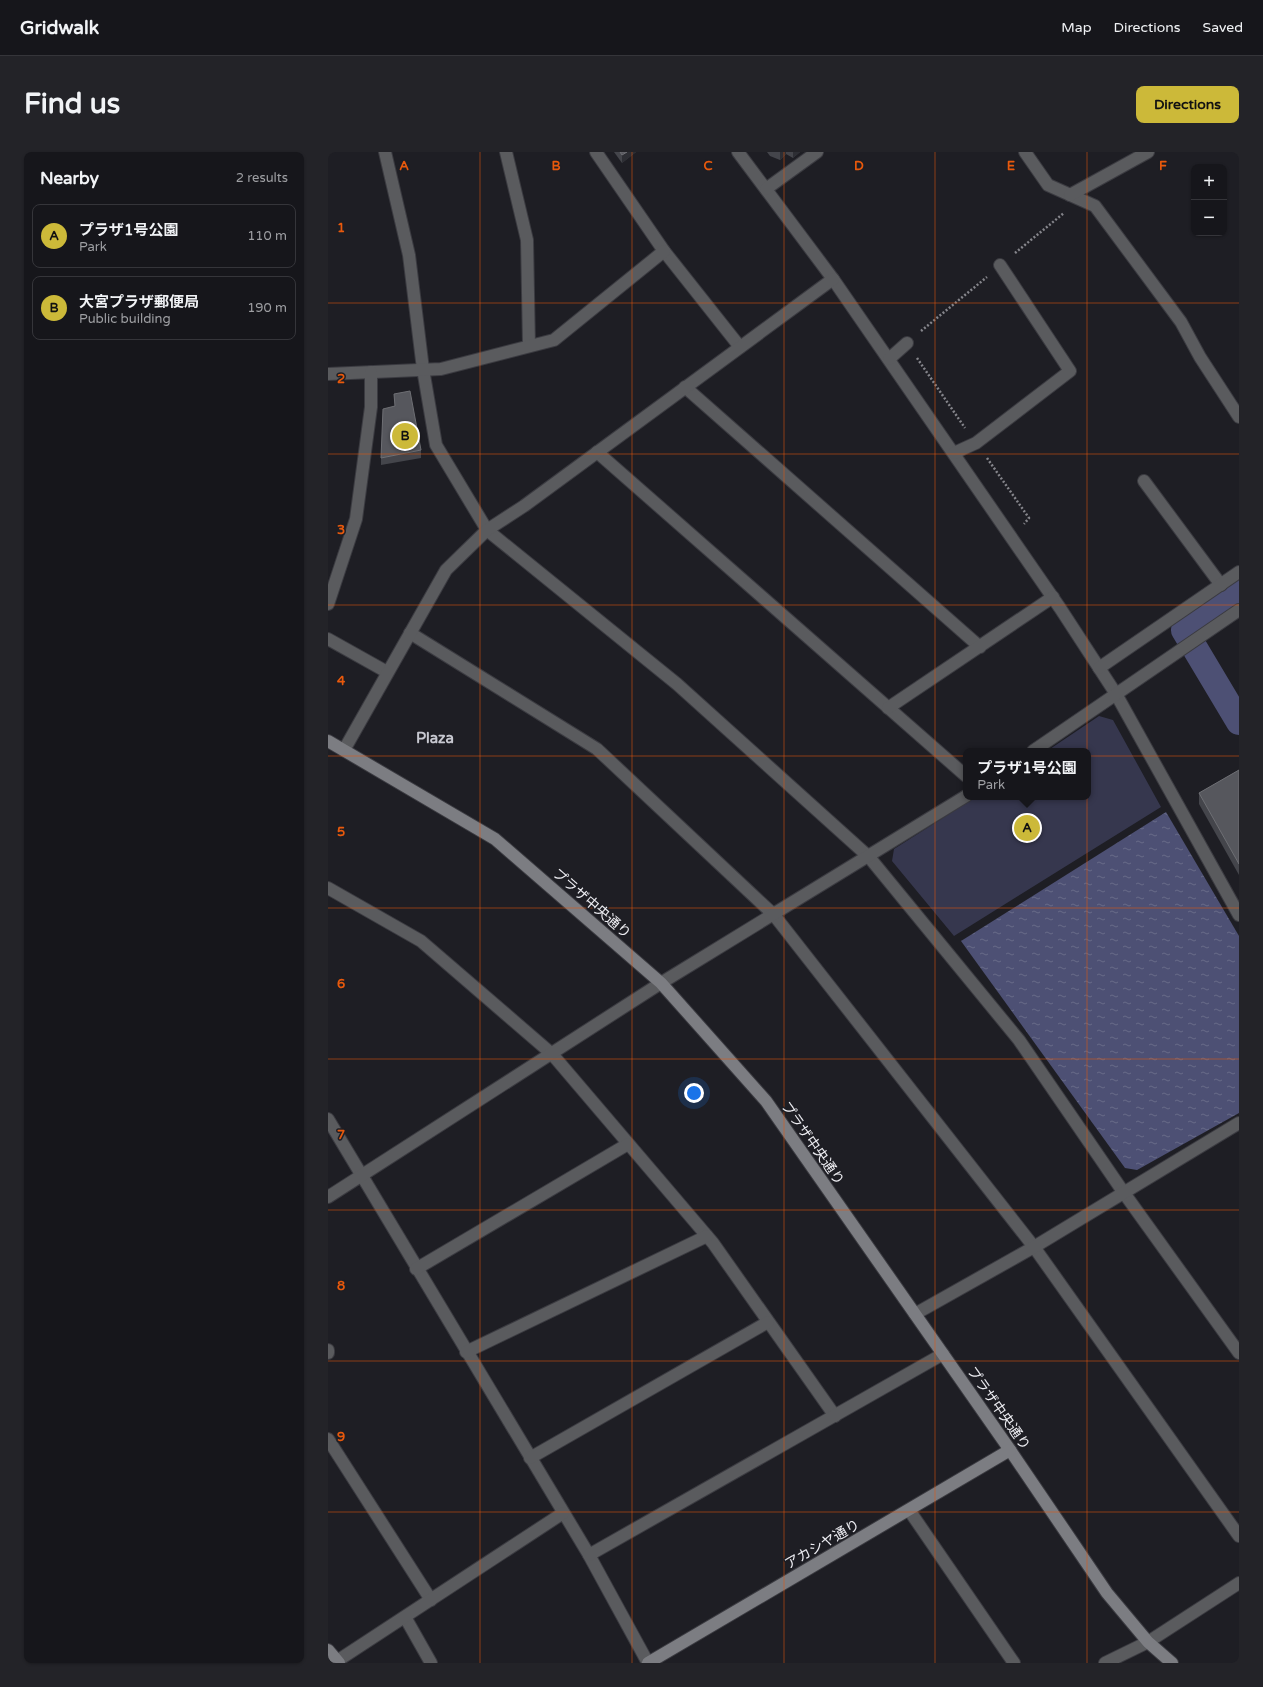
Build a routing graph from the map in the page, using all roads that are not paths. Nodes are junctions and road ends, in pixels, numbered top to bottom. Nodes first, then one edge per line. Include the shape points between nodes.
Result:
1 (385, 152) edge
2 (506, 152) edge
3 (596, 152) edge
4 (738, 152) edge
5 (817, 152) edge
6 (1025, 152) edge
7 (1148, 152) edge
8 (766, 189) junction
9 (1075, 197) junction
10 (664, 251) junction
11 (1000, 265) road end
12 (833, 278) junction
13 (907, 343) road end
14 (530, 346) junction
15 (740, 347) junction
16 (889, 359) junction
17 (423, 369) junction
18 (371, 372) junction
19 (328, 374) edge
20 (686, 387) junction
21 (1239, 417) edge
22 (597, 452) junction
23 (954, 453) junction
24 (1144, 481) dead end
25 (487, 530) junction
26 (1239, 572) edge
27 (1221, 584) junction
28 (1053, 598) junction
29 (328, 604) edge
30 (1239, 610) edge
31 (410, 633) junction
32 (328, 639) edge
33 (980, 647) junction
34 (1099, 668) junction
35 (388, 672) junction
36 (1116, 694) junction
37 (888, 708) junction
38 (328, 741) edge
39 (1037, 748) edge
40 (344, 750) junction
41 (963, 773) edge
42 (963, 798) edge
43 (869, 857) junction
44 (328, 888) edge
45 (774, 915) junction
46 (1239, 915) edge
47 (661, 982) junction
48 (552, 1054) junction
49 (328, 1119) edge
50 (1239, 1123) edge
51 (628, 1144) junction
52 (361, 1177) junction
53 (1124, 1193) junction
54 (328, 1197) edge
55 (707, 1236) junction
56 (1034, 1247) junction
57 (416, 1268) junction
58 (915, 1314) junction
59 (768, 1322) junction
60 (466, 1352) junction
61 (1239, 1353) edge
62 (943, 1354) junction
63 (835, 1416) junction
64 (328, 1439) edge
65 (1010, 1450) junction
66 (530, 1458) junction
67 (909, 1510) junction
68 (563, 1512) junction
69 (1239, 1536) edge
70 (588, 1555) junction
71 (1239, 1584) edge
72 (431, 1600) junction
73 (405, 1617) junction
74 (1148, 1642) junction
75 (328, 1651) edge
76 (338, 1662) edge
77 (431, 1663) edge
78 (648, 1663) edge
79 (1014, 1663) edge
80 (1105, 1663) edge
81 (1172, 1663) edge

1 - 17 street via 409,255
2 - 14 street via 527,240
3 - 10 street
4 - 8 street
5 - 8 street
6 - 9 street via 1048,186
7 - 9 street
8 - 12 street
9 - 21 street via 1095,206 1181,322 1200,357
10 - 14 street via 554,340
10 - 15 street
11 - 23 street via 1070,371 976,443
12 - 15 street
12 - 16 street
13 - 16 street
14 - 17 street via 441,369
15 - 20 street
16 - 23 street
17 - 18 street
17 - 25 street via 436,445
18 - 19 street
18 - 29 street via 371,407 356,519
20 - 22 street
20 - 33 street
22 - 25 street
22 - 37 street
23 - 28 street
24 - 27 street
25 - 31 street via 446,570
25 - 43 street via 677,684
26 - 27 street
27 - 34 street
28 - 33 street
28 - 34 street
30 - 36 street
31 - 35 street
31 - 45 street via 597,749
32 - 35 street
33 - 37 street
34 - 36 street
35 - 40 street
36 - 39 street
36 - 46 street
37 - 41 street
38 - 40 street, プラザ中央通り
40 - 47 street, プラザ中央通り via 495,839
42 - 43 street
43 - 45 street
43 - 53 street via 1019,1040
44 - 48 street via 421,941
45 - 47 street
45 - 56 street
47 - 48 street
47 - 58 street, プラザ中央通り via 766,1101
48 - 51 street
48 - 52 street
49 - 52 street
50 - 53 street
51 - 55 street
51 - 57 street
52 - 54 street
52 - 57 street
53 - 56 street
53 - 61 street
55 - 59 street
55 - 60 street
56 - 58 street
56 - 69 street
57 - 60 street
58 - 62 street, プラザ中央通り
59 - 63 street
59 - 66 street
60 - 66 street
62 - 63 street
62 - 65 street, プラザ中央通り
63 - 70 street
64 - 72 street
65 - 67 street, アカシヤ通り
65 - 74 street, プラザ中央通り via 1107,1593
66 - 68 street
67 - 78 street, アカシヤ通り
67 - 79 street
68 - 70 street
68 - 72 street
70 - 78 street
71 - 74 street
72 - 73 street
73 - 76 street
73 - 77 street
74 - 80 street
74 - 81 street, プラザ中央通り
75 - 76 street

